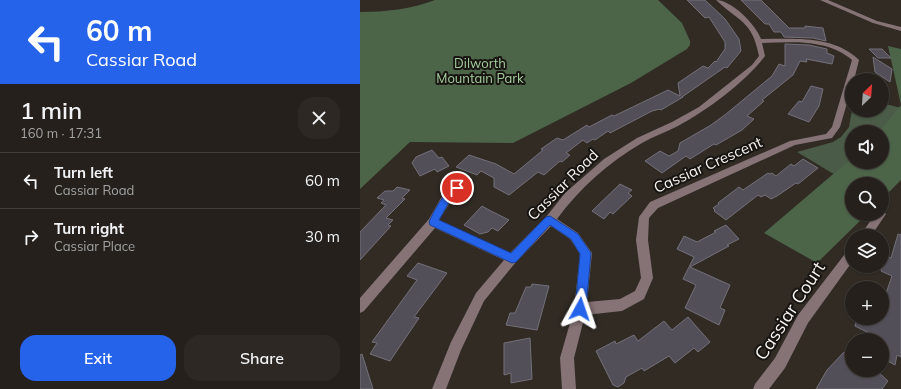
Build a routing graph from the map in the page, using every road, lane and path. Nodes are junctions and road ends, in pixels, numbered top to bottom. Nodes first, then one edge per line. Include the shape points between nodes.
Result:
1 (719, 0) edge
2 (823, 0) edge
3 (901, 29) edge
4 (760, 41) junction
5 (457, 188) dead end
6 (550, 220) junction
7 (434, 222) junction
8 (512, 259) junction
9 (845, 262) edge
10 (360, 307) edge
11 (580, 309) junction
12 (439, 389) edge
13 (569, 389) edge
14 (760, 389) edge

1 - 4 street via 746,20
2 - 3 street via 875,22
4 - 6 street, Cassiar Road via 762,56 754,66 702,109 640,140 606,161 570,196
4 - 11 street, Cassiar Crescent via 817,42 840,48 856,60 836,128 829,136 793,143 654,205 644,217 642,240 647,278 640,295 622,305
5 - 7 street via 445,201
6 - 8 street, Cassiar Road
6 - 11 street via 574,236 586,253
7 - 8 street
7 - 10 street
8 - 12 street, Cassiar Road via 480,297
9 - 14 street, Cassiar Court via 802,319 780,363
11 - 13 street via 567,358

